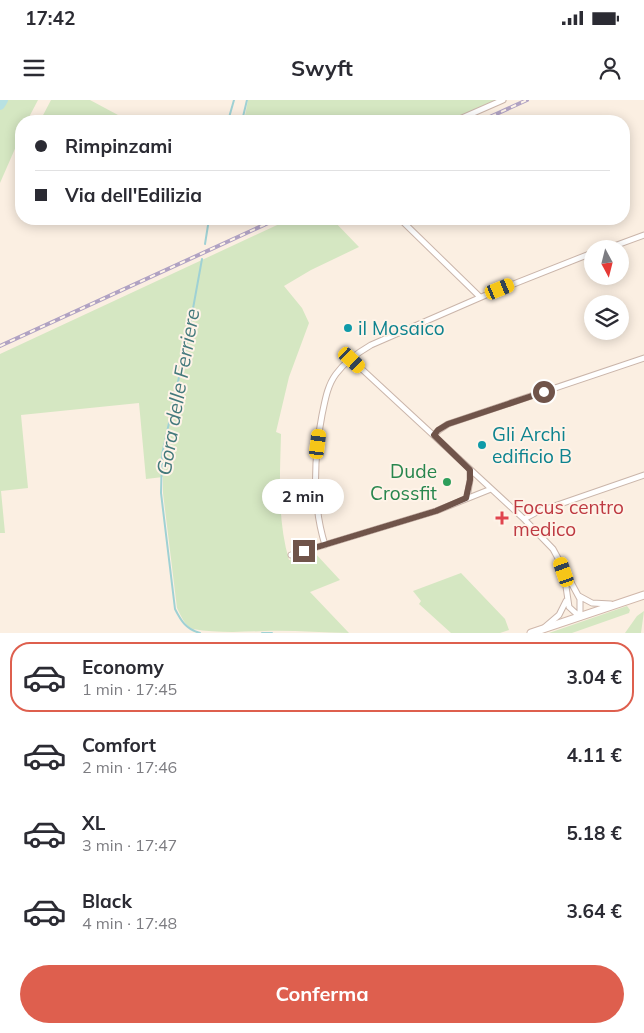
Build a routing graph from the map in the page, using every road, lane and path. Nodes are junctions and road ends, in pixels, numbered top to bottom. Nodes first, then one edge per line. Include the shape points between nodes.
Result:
1 (503, 100) edge
2 (469, 115) edge
3 (406, 225) edge
4 (644, 235) edge
5 (629, 241) edge
6 (584, 257) edge
7 (480, 297) junction
8 (644, 358) edge
9 (352, 360) junction
10 (434, 435) junction
11 (470, 470) junction
12 (644, 475) edge
13 (491, 489) junction
14 (466, 498) junction
15 (524, 519) junction
16 (325, 545) junction
17 (291, 556) dead end
18 (564, 572) junction
19 (577, 595) junction
20 (644, 595) edge
21 (567, 598) junction
22 (616, 604) junction
23 (580, 617) junction
24 (542, 630) junction
25 (532, 633) edge

1 - 2 street
3 - 7 street
4 - 5 street
6 - 7 street
7 - 9 street via 371,345
8 - 10 street via 448,424
9 - 10 street
9 - 16 street via 336,374 329,387 319,431 316,482
10 - 11 street
11 - 13 street
11 - 14 street
12 - 15 street
13 - 14 street
13 - 15 street
14 - 16 street via 436,511
15 - 18 street via 553,549
16 - 17 street
18 - 19 street
18 - 21 street
19 - 22 street via 592,604
19 - 23 street
20 - 22 main road
21 - 23 street via 571,611
21 - 24 street via 559,614
22 - 23 main road
23 - 24 main road
24 - 25 main road

